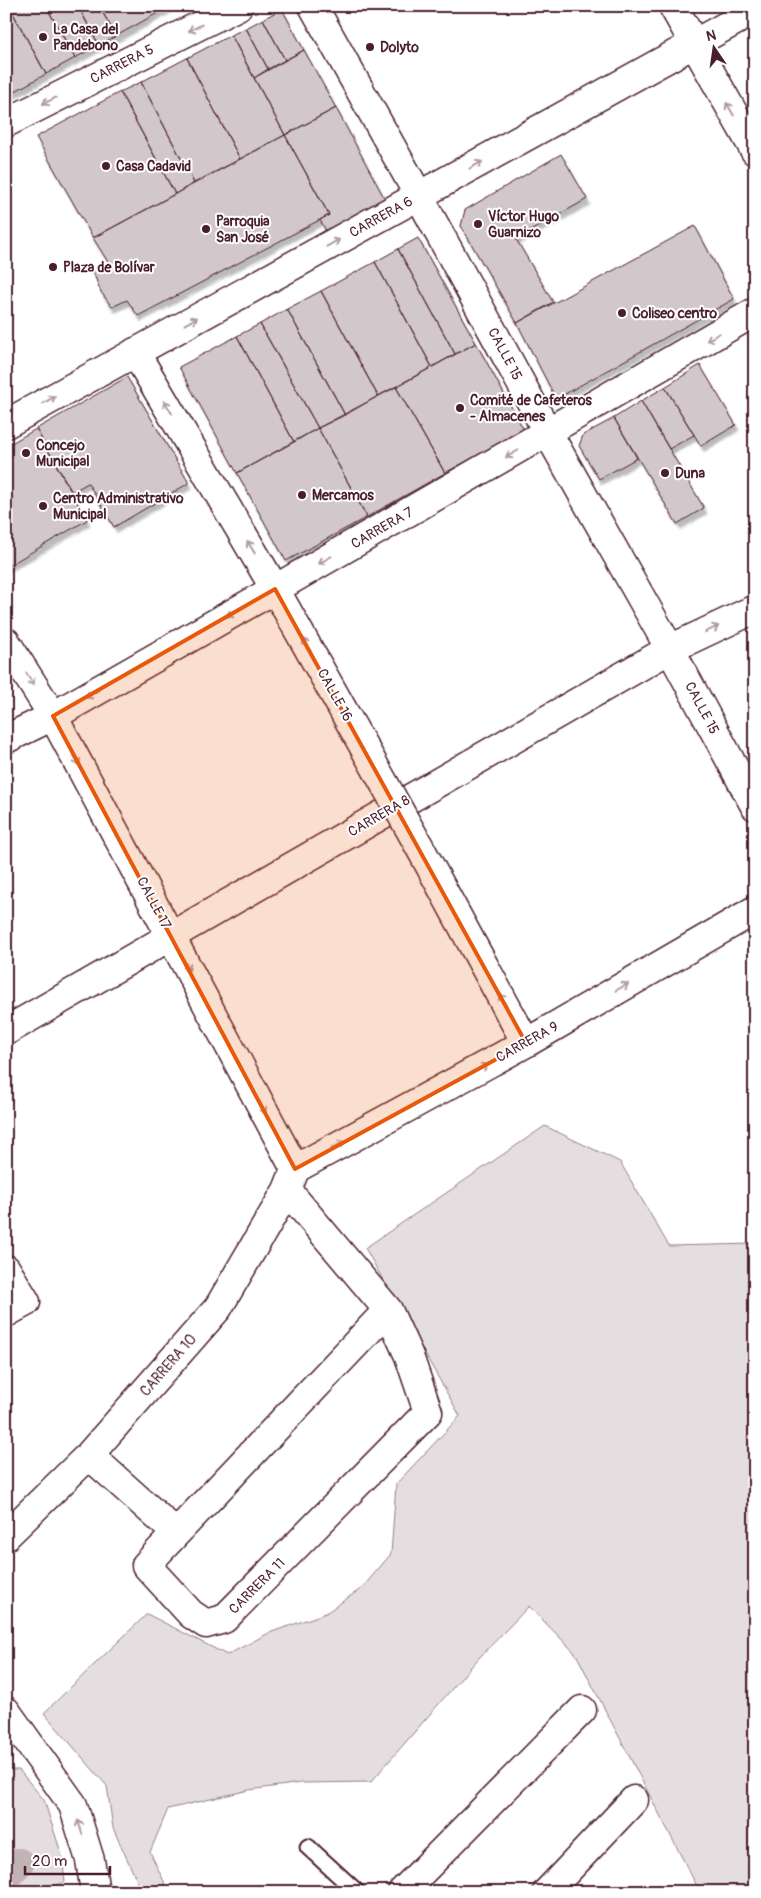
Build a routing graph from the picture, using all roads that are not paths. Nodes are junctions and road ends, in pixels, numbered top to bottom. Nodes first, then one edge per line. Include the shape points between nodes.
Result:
1 (238, 6) edge
2 (314, 6) edge
3 (673, 6) edge
4 (755, 10) edge
5 (693, 44) junction
6 (6, 123) edge
7 (755, 151) edge
8 (419, 196) junction
9 (755, 312) edge
10 (135, 352) junction
11 (6, 424) edge
12 (548, 433) junction
13 (276, 589) junction
14 (755, 609) edge
15 (6, 642) edge
16 (670, 649) junction
17 (53, 716) junction
18 (6, 739) edge
19 (755, 806) edge
20 (755, 910) edge
21 (171, 935) junction
22 (6, 1031) edge
23 (526, 1043) junction
24 (291, 1179) junction
25 (6, 1269) edge
26 (16, 1307) edge
27 (388, 1310) junction
28 (89, 1455) junction
29 (176, 1533) junction
30 (6, 1536) edge
31 (582, 1710) dead end
32 (6, 1711) edge
33 (634, 1800) dead end
34 (308, 1847) dead end
35 (95, 1892) edge
36 (357, 1892) edge
37 (402, 1892) edge
38 (548, 1892) edge

1 -> 6 street, CARRERA 5
2 - 8 street, CALLE 15
3 - 5 street
4 - 5 street, CARRERA 6
7 -> 5 street
8 -> 5 street, CARRERA 6
10 -> 8 street, CARRERA 6
8 - 12 street, CALLE 15
9 -> 12 street, CARRERA 7
11 -> 10 street, CARRERA 6
13 -> 10 street, CALLE 16
12 -> 13 street, CARRERA 7
12 - 16 street, CALLE 15
13 -> 17 street, CARRERA 7
23 -> 13 street, CALLE 16, bridge
16 -> 14 street, CARRERA 8
15 -> 17 street, CALLE 17
16 - 19 street, CALLE 15
16 - 21 street, CARRERA 8
17 - 18 street, CARRERA 7
17 -> 21 street, CALLE 17
23 -> 20 street, CARRERA 9
21 - 22 street, CARRERA 8
21 -> 24 street, CALLE 17
24 -> 23 street, CARRERA 9
24 - 27 street, CARRERA 11
24 - 28 street, CARRERA 10 via 218,1308
25 - 26 street
27 - 29 street, CARRERA 11
27 - 29 street, CARRERA 11 via 409,1356 428,1412 224,1619 206,1624 191,1614 146,1565
28 - 29 street
28 - 30 street, CARRERA 10
31 - 37 street
35 -> 32 street via 90,1860 73,1805
33 - 38 street
34 - 36 lane

